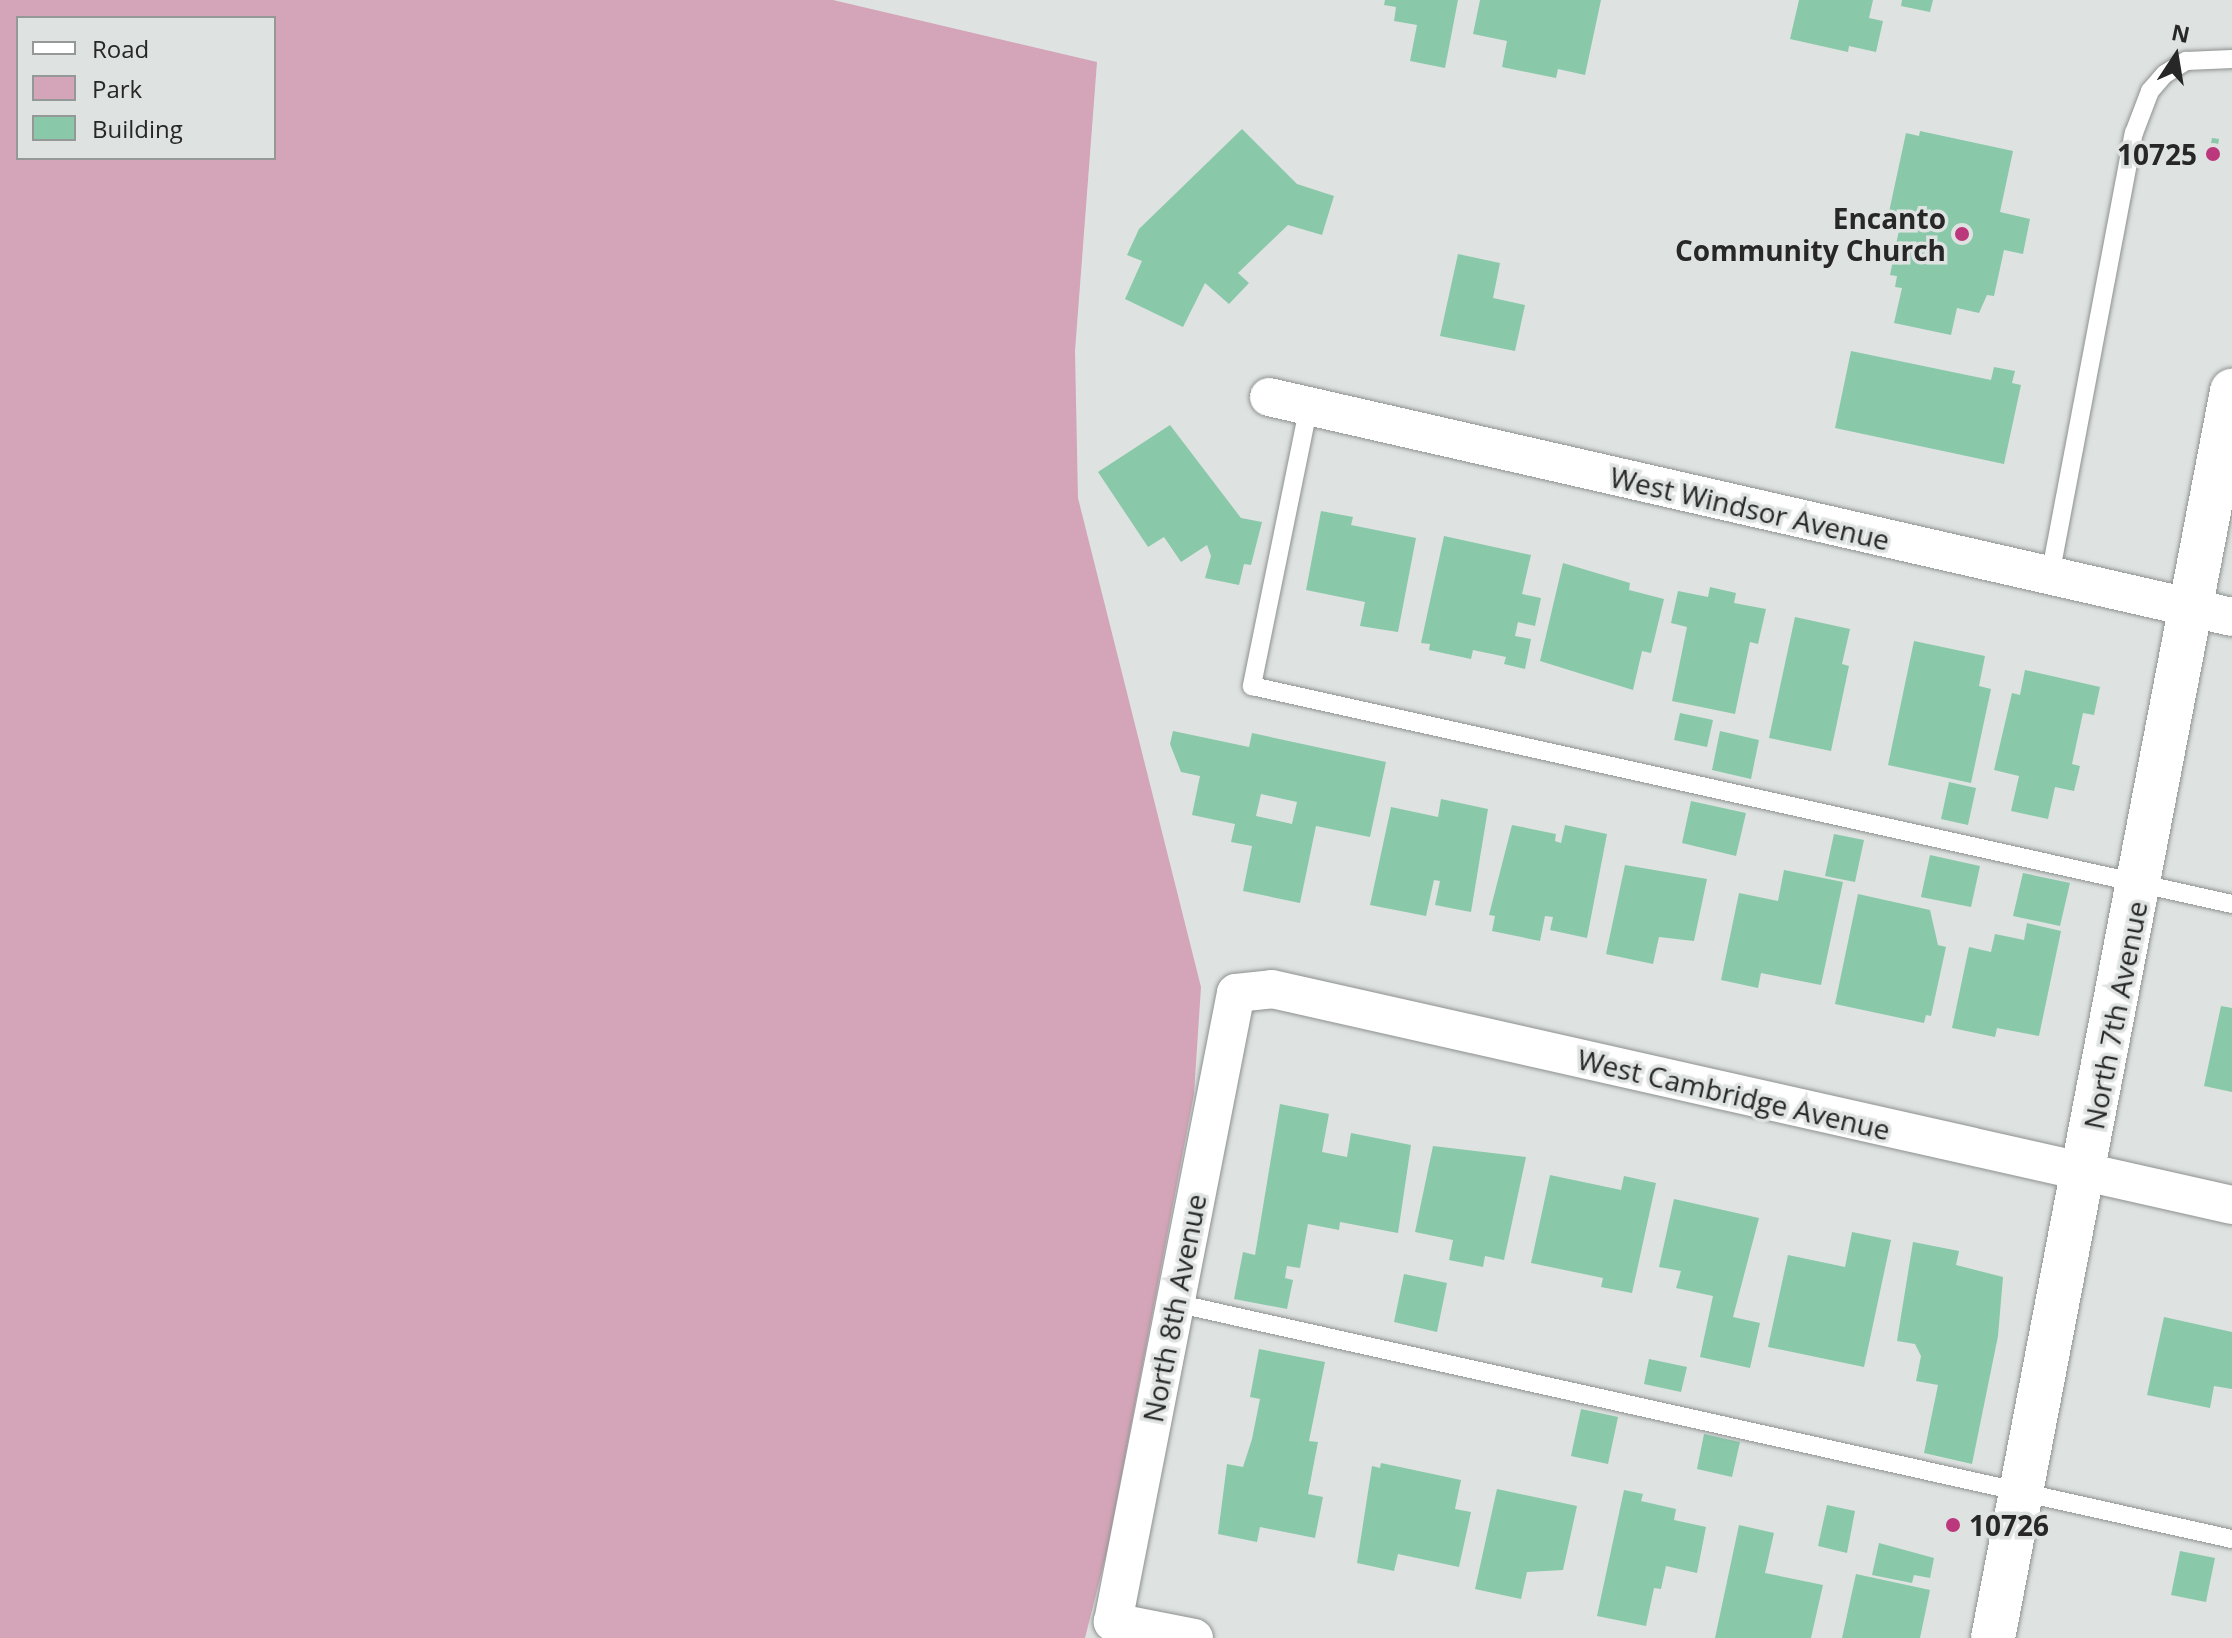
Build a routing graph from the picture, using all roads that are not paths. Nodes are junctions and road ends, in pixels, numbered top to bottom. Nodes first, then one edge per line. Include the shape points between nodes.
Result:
1 (2232, 59) edge
2 (2232, 391) edge
3 (1269, 397) dead end
4 (1308, 410) junction
5 (2050, 576) junction
6 (2211, 612) edge
7 (2139, 883) junction
8 (2232, 904) edge
9 (1236, 993) joint
10 (2085, 1172) junction
11 (2232, 1205) edge
12 (1175, 1303) junction
13 (2022, 1491) junction
14 (2232, 1539) edge
15 (1194, 1638) edge
16 (1993, 1638) edge

1 - 5 lane via 2186,61 2165,74 2150,91 2134,133
2 - 6 main road, North 7th Avenue
3 - 4 street, West Windsor Avenue
4 - 5 street, West Windsor Avenue
4 - 7 lane via 1252,686
5 - 6 street, West Windsor Avenue
6 - 7 main road, North 7th Avenue
7 - 8 lane
7 - 10 main road, North 7th Avenue
9 - 10 street, West Cambridge Avenue via 1272,989
9 - 12 street, North 8th Avenue
10 - 11 street, West Cambridge Avenue
10 - 13 main road, North 7th Avenue
12 - 13 lane
12 - 15 street, North 8th Avenue via 1113,1622
13 - 14 lane
13 - 16 main road, North 7th Avenue

